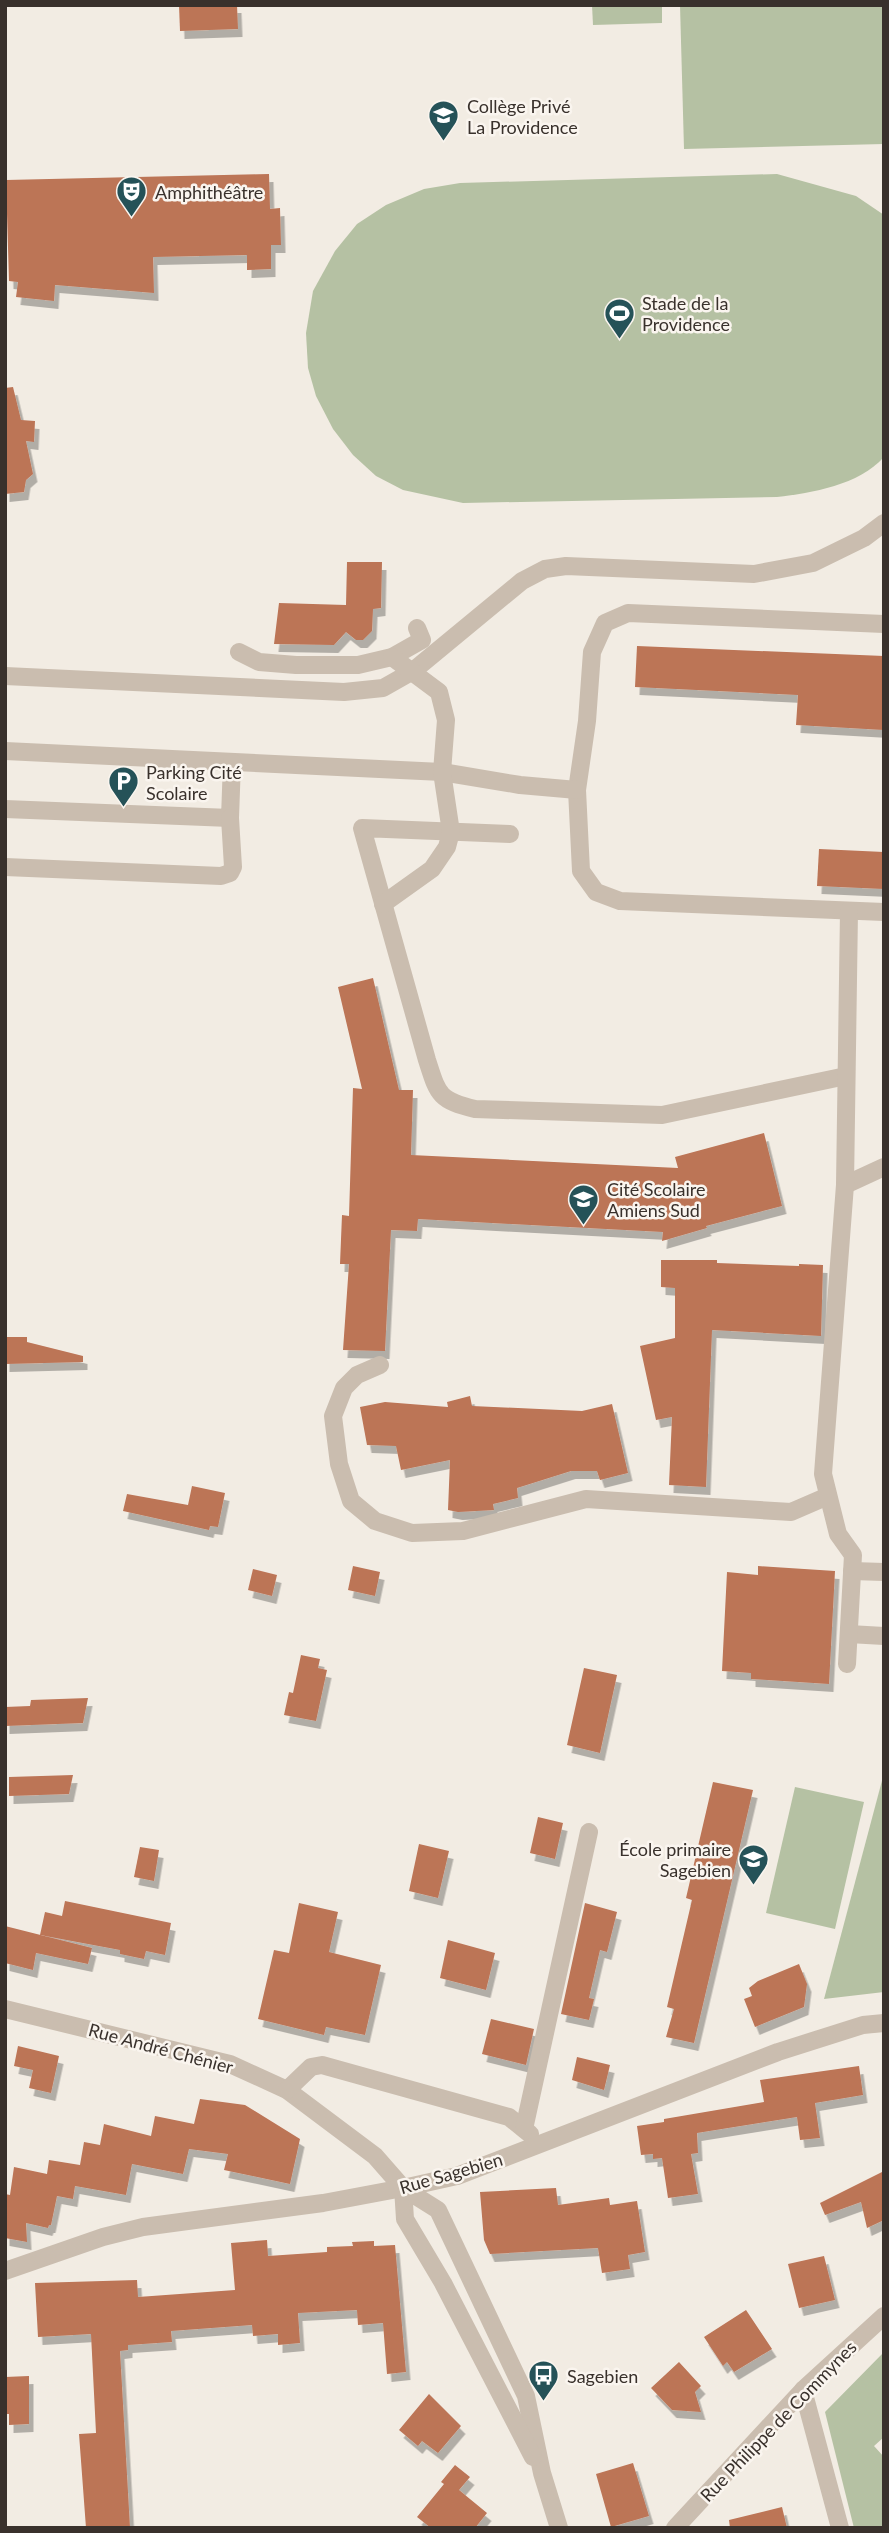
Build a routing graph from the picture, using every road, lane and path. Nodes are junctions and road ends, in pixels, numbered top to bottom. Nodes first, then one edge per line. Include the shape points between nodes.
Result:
1 (884, 523) edge
2 (884, 624) edge
3 (417, 628) dead end
4 (239, 652) dead end
5 (392, 657) junction
6 (413, 671) junction
7 (5, 676) edge
8 (5, 751) edge
9 (232, 762) junction
10 (442, 772) junction
11 (578, 790) junction
12 (5, 809) edge
13 (230, 818) junction
14 (451, 832) junction
15 (510, 834) dead end
16 (5, 867) edge
17 (383, 904) junction
18 (849, 911) junction
19 (884, 912) edge
20 (846, 1076) junction
21 (884, 1167) edge
22 (845, 1185) junction
23 (380, 1365) dead end
24 (828, 1496) junction
25 (852, 1571) junction
26 (884, 1572) edge
27 (849, 1634) junction
28 (884, 1636) edge
29 (847, 1664) dead end
30 (589, 1832) dead end
31 (5, 2009) edge
32 (884, 2023) edge
33 (287, 2090) junction
34 (524, 2129) junction
35 (543, 2144) junction
36 (403, 2188) junction
37 (5, 2271) edge
38 (884, 2316) edge
39 (803, 2390) junction
40 (542, 2473) junction
41 (559, 2528) edge
42 (675, 2528) edge
43 (840, 2528) edge

1 - 6 street via 813,563 754,574 566,566 545,569 522,580
2 - 11 street via 628,613 605,622 592,652
3 - 5 street via 422,640
4 - 5 street via 259,662 296,665 358,665
5 - 6 street
6 - 7 street via 383,688 344,692
6 - 10 street via 439,692 446,720
8 - 9 street
9 - 10 street
9 - 13 street
10 - 11 street
10 - 14 street
11 - 18 street via 581,871 596,892 620,901
12 - 13 street
13 - 16 street via 233,867 221,876
14 - 15 street
14 - 17 street via 432,869
14 - 17 street via 362,828
17 - 20 street via 437,1090 451,1103 475,1109 662,1115
18 - 19 street
18 - 20 street
20 - 22 street
21 - 22 street
22 - 24 street via 823,1474
23 - 24 street via 357,1375 344,1388 333,1416 339,1464 351,1501 375,1521 412,1533 463,1531 586,1499 791,1512
24 - 25 street via 838,1534 853,1555
25 - 26 street
25 - 27 street
27 - 28 street
27 - 29 street
30 - 34 street
31 - 33 street, Rue André Chénier via 230,2064
32 - 35 street, Rue Sagebien via 863,2025 778,2052
33 - 34 street via 311,2067 322,2065 509,2117
33 - 36 street, Rue André Chénier via 375,2156
34 - 35 street
35 - 36 street, Rue Sagebien via 457,2175
36 - 37 street, Rue Sagebien via 143,2227
36 - 40 street, Rue André Chénier via 405,2219
36 - 40 street, Rue André Chénier via 438,2210 526,2396
38 - 39 street, Rue Philippe de Commynes
39 - 42 street, Rue Philippe de Commynes
39 - 43 street
40 - 41 street, Rue André Chénier

